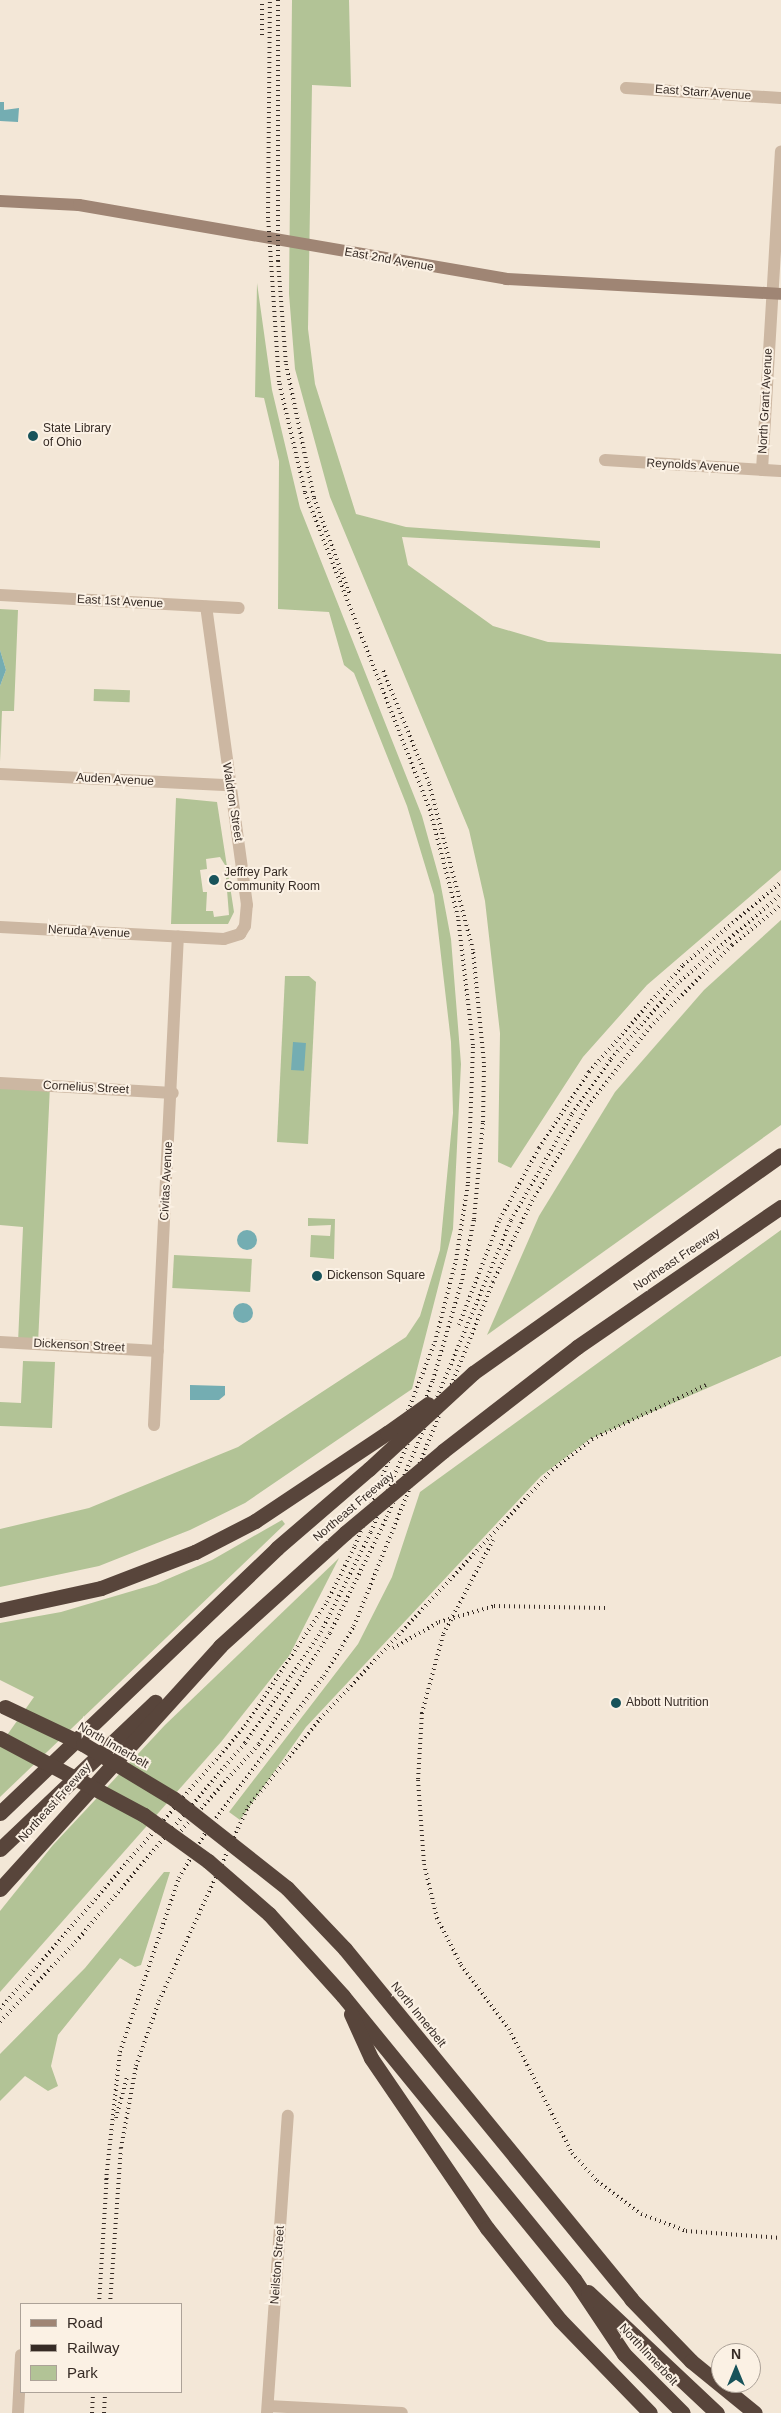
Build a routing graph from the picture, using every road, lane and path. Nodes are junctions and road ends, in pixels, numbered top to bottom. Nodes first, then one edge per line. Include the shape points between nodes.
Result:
1 (626, 88) dead end
2 (781, 98) edge
3 (781, 152) edge
4 (0, 201) edge
5 (777, 294) edge
6 (606, 460) dead end
7 (762, 470) junction
8 (781, 471) edge
9 (0, 595) edge
10 (206, 606) junction
11 (239, 608) dead end
12 (0, 774) edge
13 (229, 786) junction
14 (0, 927) edge
15 (178, 937) junction
16 (0, 1083) edge
17 (172, 1093) junction
18 (781, 1155) edge
19 (781, 1207) edge
20 (0, 1342) edge
21 (158, 1351) junction
22 (473, 1373) junction
23 (154, 1425) dead end
24 (0, 1610) edge
25 (220, 1646) junction
26 (3, 1706) edge
27 (0, 1738) edge
28 (0, 1812) edge
29 (0, 1849) edge
30 (0, 1889) edge
31 (343, 1996) junction
32 (288, 2116) dead end
33 (574, 2279) junction
34 (20, 2374) edge
35 (267, 2410) edge
36 (18, 2413) edge
37 (402, 2413) edge
38 (650, 2413) edge
39 (683, 2413) edge
40 (717, 2413) edge
41 (755, 2413) edge

1 - 2 street, East Starr Avenue
3 - 5 street, North Grant Avenue
4 - 5 street, East 2nd Avenue via 78,205 506,279
5 - 7 street, North Grant Avenue
6 - 7 street, Reynolds Avenue
7 - 8 street, Reynolds Avenue
9 - 10 street, East 1st Avenue
10 - 11 street, East 1st Avenue
10 - 13 street, Waldron Street
12 - 13 street, Auden Avenue
13 - 15 street, Waldron Street via 248,919 233,938
14 - 15 street, Neruda Avenue
15 - 17 street, Civitas Avenue
16 - 17 street, Cornelius Street
17 - 21 street, Civitas Avenue
18 - 22 highway, Northeast Freeway
19 - 25 highway, Northeast Freeway, bridge via 577,1347 443,1451 345,1533
20 - 21 street, Dickenson Street
21 - 23 street, Civitas Avenue
22 - 24 highway, bridge via 272,1510 195,1552 100,1588
22 - 28 highway, Northeast Freeway, bridge via 369,1470 250,1573
25 - 29 highway via 90,1760
25 - 30 highway, Northeast Freeway
26 - 41 highway, North Innerbelt, bridge via 83,1744 174,1799 287,1888 345,1949 631,2299 691,2362
27 - 31 highway, North Innerbelt, bridge via 80,1776 144,1815 208,1861 269,1914
31 - 33 highway, North Innerbelt
31 - 38 highway via 371,2058 452,2180 560,2320
32 - 35 street, Neilston Street
33 - 39 highway, North Innerbelt via 624,2354
33 - 40 highway
34 - 36 street
35 - 37 street

